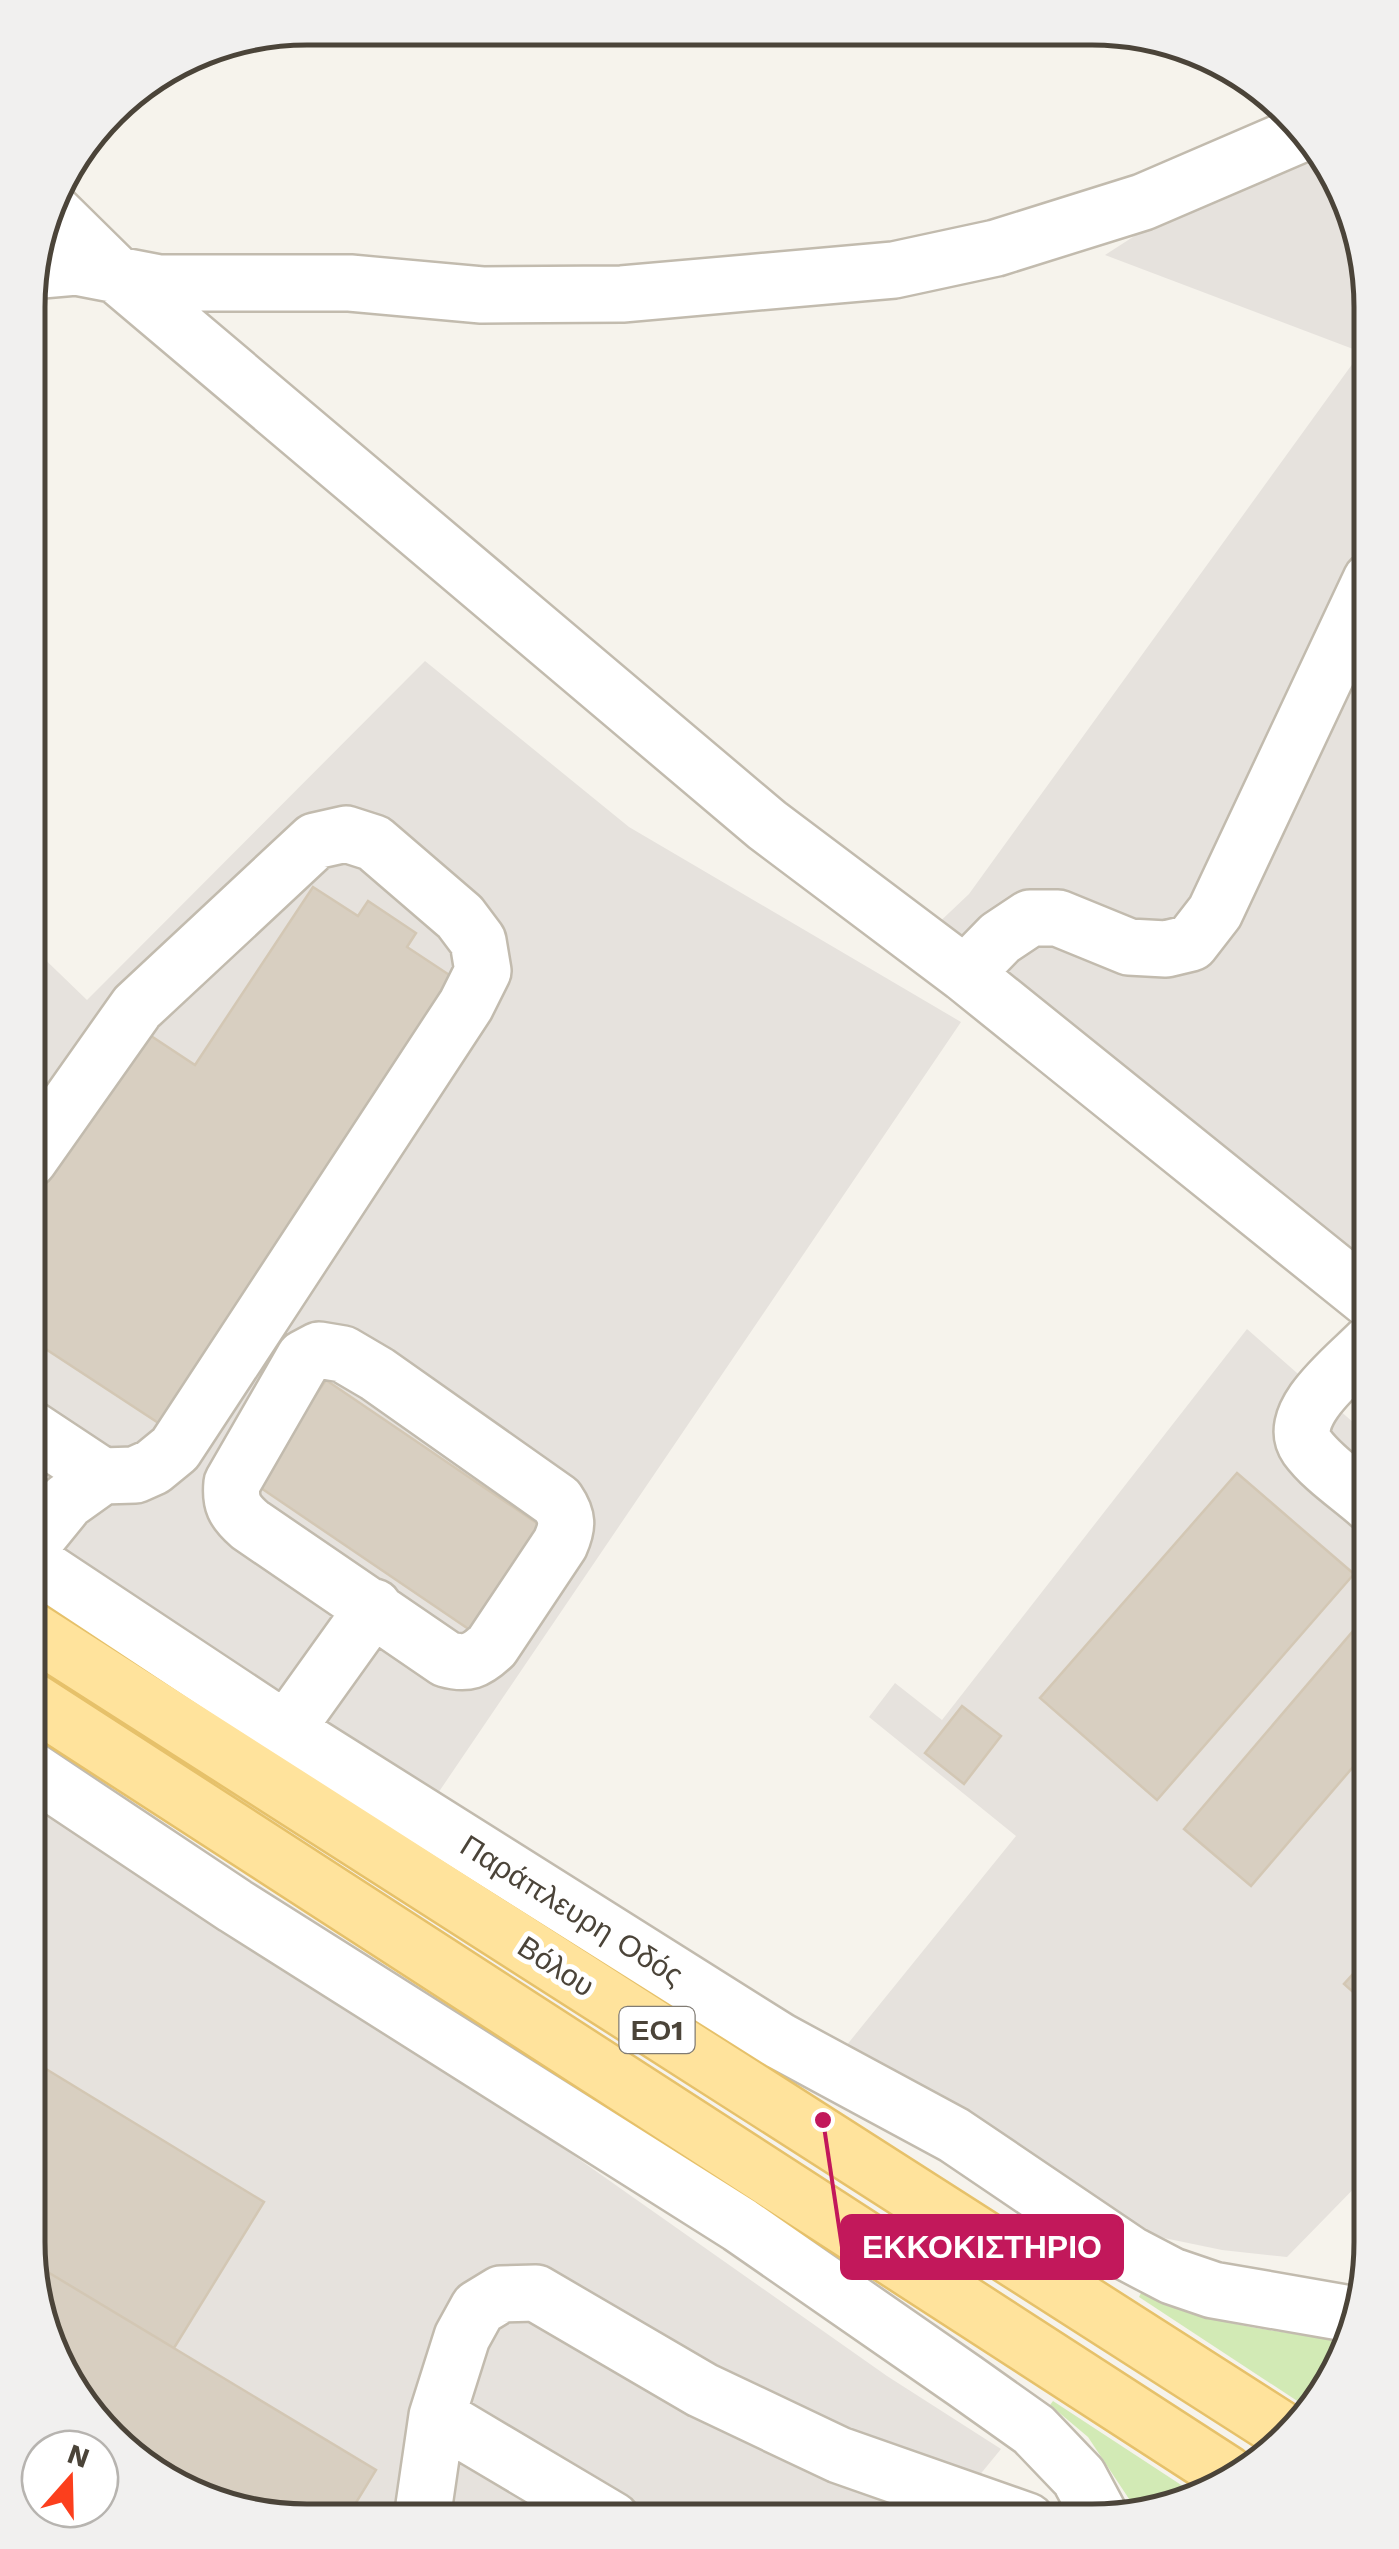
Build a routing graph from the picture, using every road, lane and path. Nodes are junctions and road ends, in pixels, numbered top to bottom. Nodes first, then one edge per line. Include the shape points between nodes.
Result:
1 (1292, 138) edge
2 (60, 219) edge
3 (48, 269) edge
4 (119, 277) junction
5 (1354, 618) edge
6 (965, 974) junction
7 (45, 1137) edge
8 (1353, 1287) edge
9 (1353, 1360) edge
10 (45, 1437) edge
11 (102, 1476) junction
12 (1353, 1489) edge
13 (45, 1528) edge
14 (45, 1570) edge
15 (374, 1607) junction
16 (45, 1639) edge
17 (45, 1709) edge
18 (286, 1730) junction
19 (45, 1779) edge
20 (522, 2018) junction
21 (494, 2068) junction
22 (1344, 2313) edge
23 (437, 2416) junction
24 (1277, 2427) edge
25 (1221, 2470) edge
26 (424, 2504) edge
27 (585, 2504) edge
28 (979, 2504) edge
29 (1093, 2504) edge

1 - 4 street via 1143,202 996,248 894,270 605,294 482,295 350,283
2 - 4 street
3 - 4 street via 76,267
4 - 6 street via 766,826
5 - 6 street via 1215,912 1191,943 1129,948 1058,918 1030,918
6 - 8 street
7 - 11 street via 137,1006 315,841 346,834 374,842 478,941 483,970 466,1005 175,1450 136,1475
9 - 12 street via 1309,1407 1301,1433 1308,1448
10 - 11 street
11 - 13 street via 67,1501
14 - 18 street, Παράπλευρη Οδός
15 - 15 street via 250,1525 230,1502 232,1483 304,1358 319,1350 344,1354 377,1374 557,1502 566,1516 560,1544 478,1660 446,1659
15 - 18 street
16 - 24 main road, Βόλου / ΕΟ1
17 - 20 main road, Βόλου / ΕΟ1
18 - 22 street, Παράπλευρη Οδός via 780,2041 954,2135 1130,2254 1213,2290
19 - 21 street
20 - 21 street
20 - 25 main road, Βόλου / ΕΟ1
21 - 29 street via 740,2225 1034,2430 1079,2477
23 - 26 street
23 - 27 street
23 - 28 street via 478,2308 501,2294 536,2293 702,2390 839,2455

